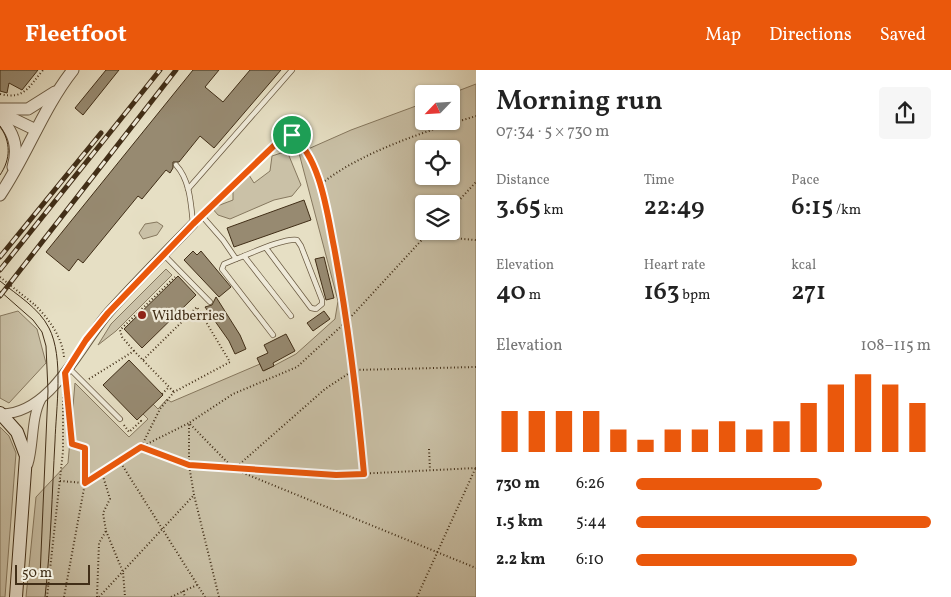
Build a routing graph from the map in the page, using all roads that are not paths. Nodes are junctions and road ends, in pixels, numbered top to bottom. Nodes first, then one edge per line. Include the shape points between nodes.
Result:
1 (73, 70) edge
2 (292, 70) edge
3 (58, 89) junction
4 (0, 111) edge
5 (0, 118) edge
6 (36, 130) junction
7 (283, 137) road end
8 (176, 165) dead end
9 (188, 189) junction
10 (3, 190) edge
11 (202, 216) junction
12 (193, 224) junction
13 (266, 248) junction
14 (164, 254) junction
15 (244, 256) junction
16 (236, 259) junction
17 (210, 302) dead end
18 (291, 316) dead end
19 (273, 335) dead end
20 (67, 370) junction
21 (42, 396) junction
22 (1, 414) edge
23 (120, 419) dead end
24 (26, 470) junction
25 (16, 597) edge

1 - 3 street
2 - 9 lane
3 - 4 street via 28,108
3 - 6 street
4 - 6 street
5 - 10 street via 10,129 16,145 15,160
6 - 10 street
7 - 11 lane
8 - 9 lane via 183,172
9 - 12 lane
11 - 12 lane
11 - 16 lane
12 - 14 street
13 - 13 lane via 292,239 299,242 322,300 320,306 311,308
13 - 15 lane
14 - 17 lane
14 - 20 street via 108,313
15 - 16 lane
15 - 18 lane
16 - 19 lane via 224,264 222,269
20 - 21 street
20 - 23 lane
21 - 22 street via 19,413
21 - 24 street
22 - 24 main road via 14,427 23,445
24 - 25 main road

